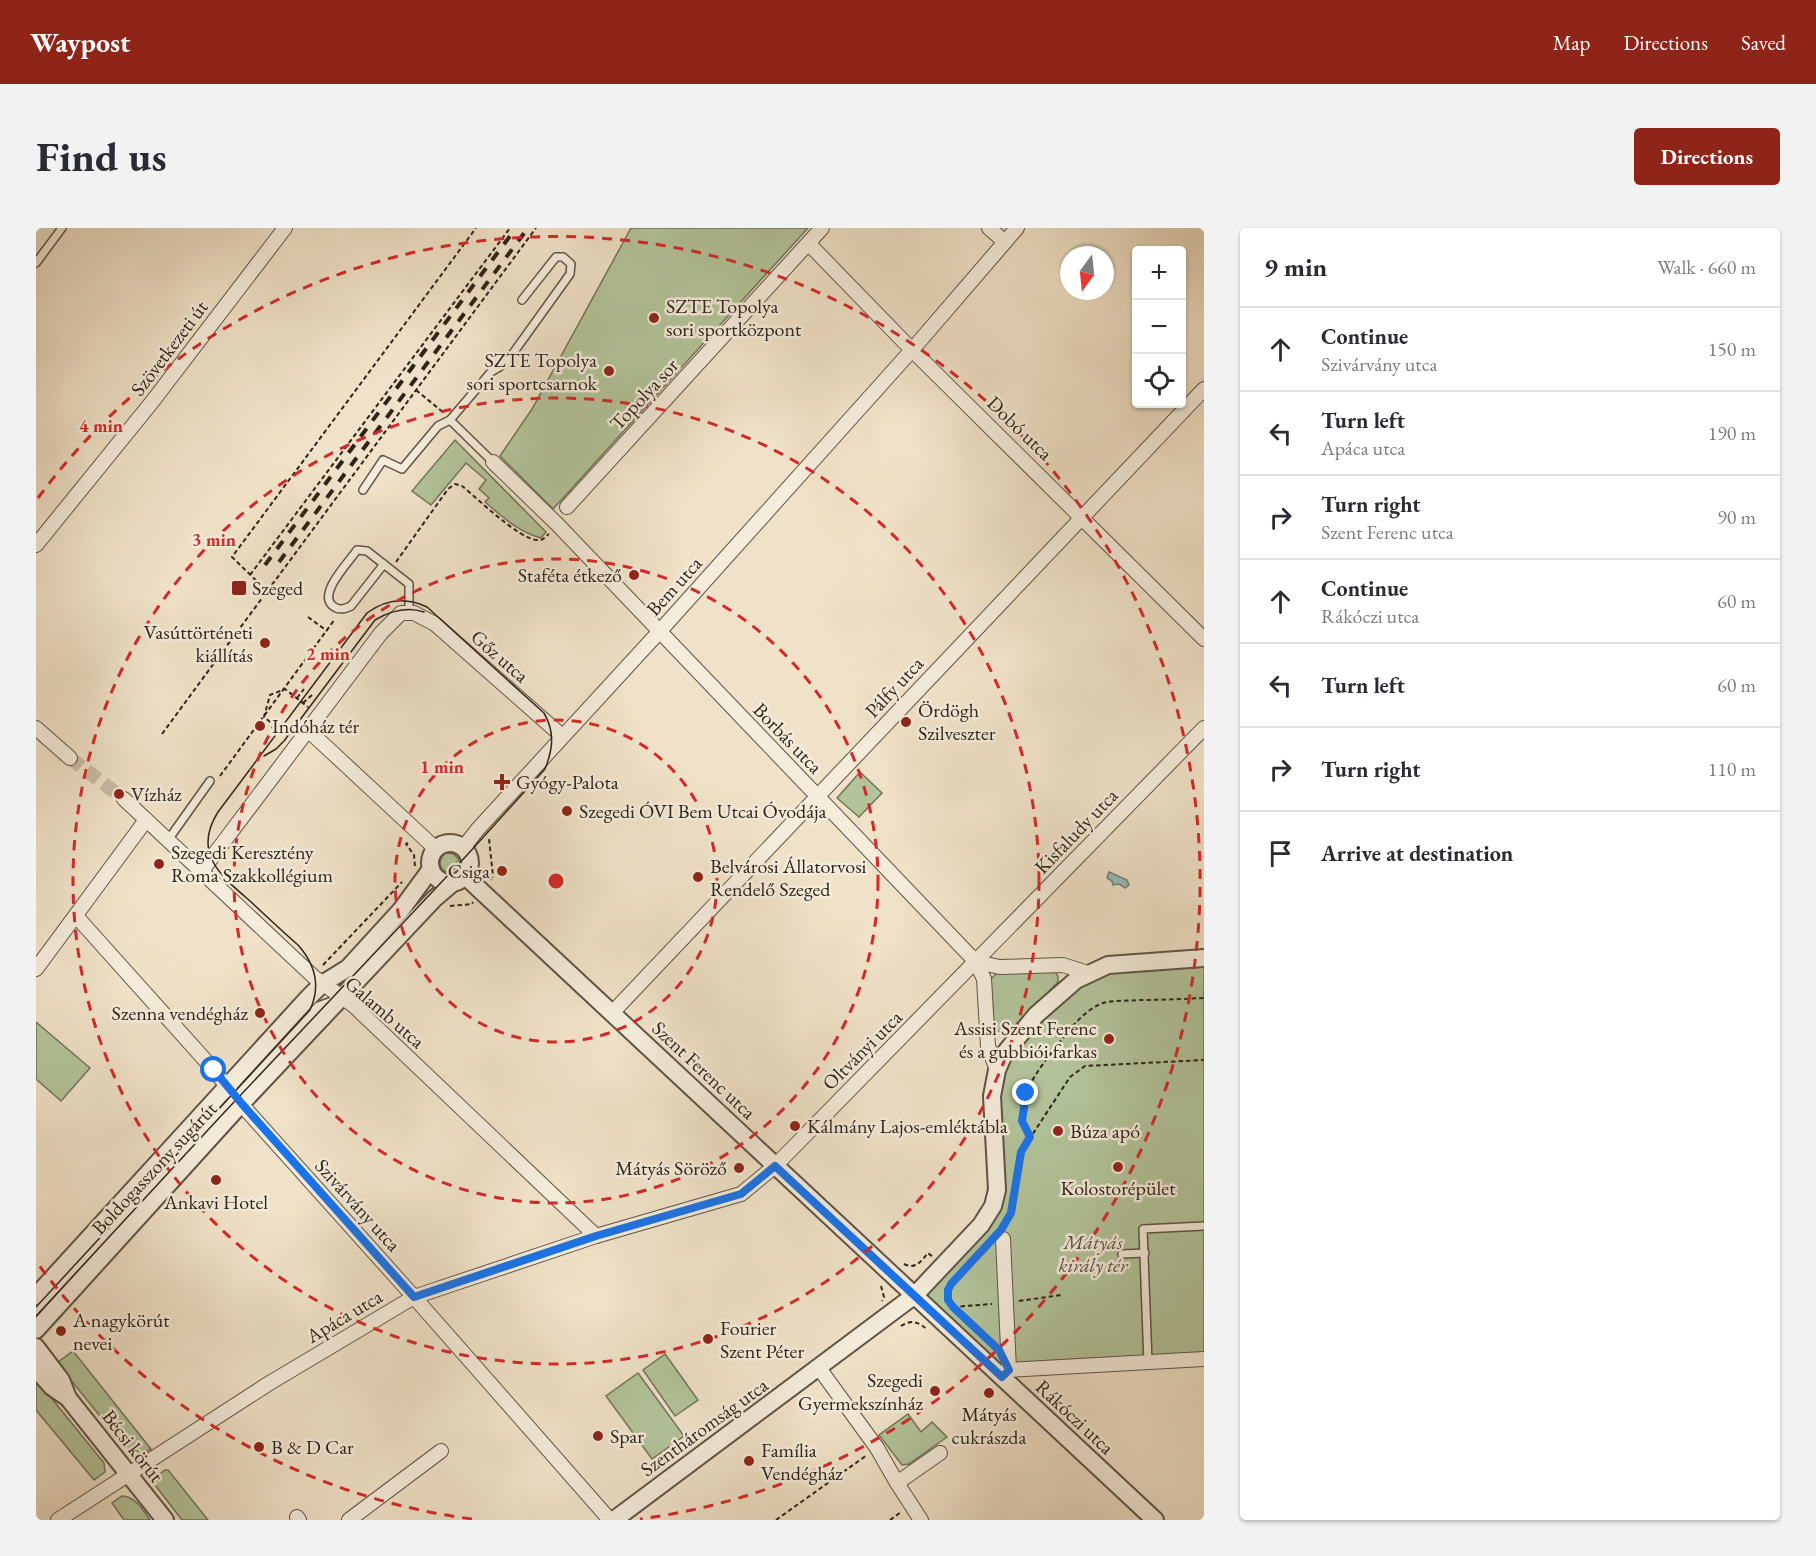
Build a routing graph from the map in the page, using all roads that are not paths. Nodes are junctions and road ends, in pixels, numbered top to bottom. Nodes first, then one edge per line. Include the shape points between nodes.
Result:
1 (63, 228) edge
2 (285, 228) edge
3 (822, 228) edge
4 (989, 228) edge
5 (1017, 228) edge
6 (1005, 242) junction
7 (808, 244) junction
8 (36, 263) edge
9 (522, 300) dead end
10 (912, 350) junction
11 (1204, 389) edge
12 (450, 420) junction
13 (493, 462) joint
14 (363, 490) dead end
15 (567, 507) dead end
16 (1082, 516) junction
17 (36, 545) edge
18 (384, 564) junction
19 (409, 612) junction
20 (659, 632) junction
21 (1204, 639) edge
22 (36, 728) edge
23 (1204, 728) edge
24 (308, 730) junction
25 (562, 736) junction
26 (70, 758) tunnel mouth
27 (210, 781) road end
28 (817, 796) junction
29 (124, 799) tunnel mouth
30 (146, 820) junction
31 (168, 840) junction
32 (463, 848) junction
33 (436, 849) junction
34 (423, 868) junction
35 (201, 872) junction
36 (460, 879) junction
37 (76, 916) junction
38 (1204, 958) edge
39 (976, 962) junction
40 (36, 969) edge
41 (1088, 973) junction
42 (322, 984) junction
43 (343, 997) junction
44 (318, 1006) junction
45 (612, 1012) junction
46 (997, 1070) junction
47 (235, 1096) junction
48 (775, 1166) junction
49 (1204, 1226) edge
50 (596, 1236) junction
51 (999, 1236) road end
52 (1144, 1253) junction
53 (1122, 1254) dead end
54 (915, 1295) junction
55 (36, 1296) edge
56 (414, 1297) junction
57 (36, 1311) edge
58 (36, 1330) edge
59 (36, 1347) edge
60 (1204, 1359) edge
61 (1148, 1362) junction
62 (819, 1368) junction
63 (36, 1369) edge
64 (1005, 1373) junction
65 (68, 1398) junction
66 (441, 1451) dead end
67 (940, 1453) dead end
68 (129, 1474) junction
69 (897, 1484) junction
70 (58, 1520) edge
71 (165, 1520) edge
72 (349, 1520) edge
73 (612, 1520) edge
74 (921, 1520) edge
75 (1155, 1520) edge

1 - 8 lane
2 - 17 street, Szövetkezeti út
3 - 7 street, Topolya sor
4 - 6 street
5 - 6 street, Bem utca
6 - 10 street, Bem utca
7 - 10 street, Dobó utca
7 - 15 street, Topolya sor
9 - 12 lane via 556,257 563,256 571,264 570,274 506,363 491,372
10 - 16 street, Dobó utca
10 - 20 street, Bem utca
11 - 16 street, Pálfy utca
12 - 13 lane
12 - 14 lane via 438,426 402,469 383,460
13 - 20 street, Borbás utca
16 - 21 street, Dobó utca
16 - 28 street, Pálfy utca
18 - 18 lane via 367,551 357,550 328,589 329,603 337,609 351,606
18 - 19 lane via 409,584
19 - 24 street via 400,613 385,628
19 - 25 street, Gőz utca via 435,624
20 - 25 street, Bem utca
20 - 28 street, Borbás utca
22 - 26 street
23 - 39 street, Kisfaludy utca
24 - 33 street
24 - 35 street
25 - 32 street, Bem utca
27 - 31 lane
28 - 39 street, Borbás utca
28 - 45 street, Pálfy utca
29 - 30 street, Galamb utca
30 - 31 street, Galamb utca
30 - 37 street
31 - 35 street, Galamb utca
32 - 33 street via 447,843
32 - 36 street via 470,860 468,871
33 - 34 street
34 - 36 street via 446,882
34 - 42 street, Boldogasszony sugárút via 400,910 348,968
35 - 42 street, Galamb utca
36 - 43 street, Boldogasszony sugárút via 434,899
36 - 45 street, Szent Ferenc utca
37 - 40 street
37 - 47 street, Szivárvány utca
38 - 41 street via 1108,965
39 - 41 street via 1000,967 1063,965
39 - 46 street, Borbás utca via 984,979 988,1046
39 - 48 street, Oltványi utca
41 - 46 street via 1036,1015 1004,1054
42 - 43 street, Galamb utca
42 - 44 lane
42 - 47 street, Boldogasszony sugárút
43 - 44 lane
43 - 47 street, Boldogasszony sugárút
43 - 50 street, Galamb utca
44 - 47 lane, Boldogasszony sugárút
45 - 48 street, Szent Ferenc utca
46 - 54 street via 992,1096 997,1190 993,1206 981,1225
47 - 55 street, Boldogasszony sugárút
47 - 56 street, Szivárvány utca
47 - 57 lane, Boldogasszony sugárút
47 - 58 street, Boldogasszony sugárút
48 - 50 street, Apáca utca via 741,1194
48 - 54 street, Szent Ferenc utca
49 - 52 lane via 1143,1229
50 - 56 street, Apáca utca
51 - 64 street
52 - 53 lane
52 - 61 lane
54 - 62 street, Szentháromság utca
54 - 64 street, Rákóczi utca
56 - 68 street, Apáca utca via 268,1384
56 - 73 street, Szivárvány utca
59 - 65 street, Bécsi körút via 61,1380
60 - 61 street
61 - 64 street
62 - 69 street via 877,1448
62 - 73 street, Szentháromság utca
63 - 65 street, Bécsi körút
64 - 75 street, Rákóczi utca
65 - 68 street, Bécsi körút
66 - 72 street
67 - 69 street
68 - 70 street, Apáca utca
68 - 71 street, Bécsi körút
69 - 74 street

